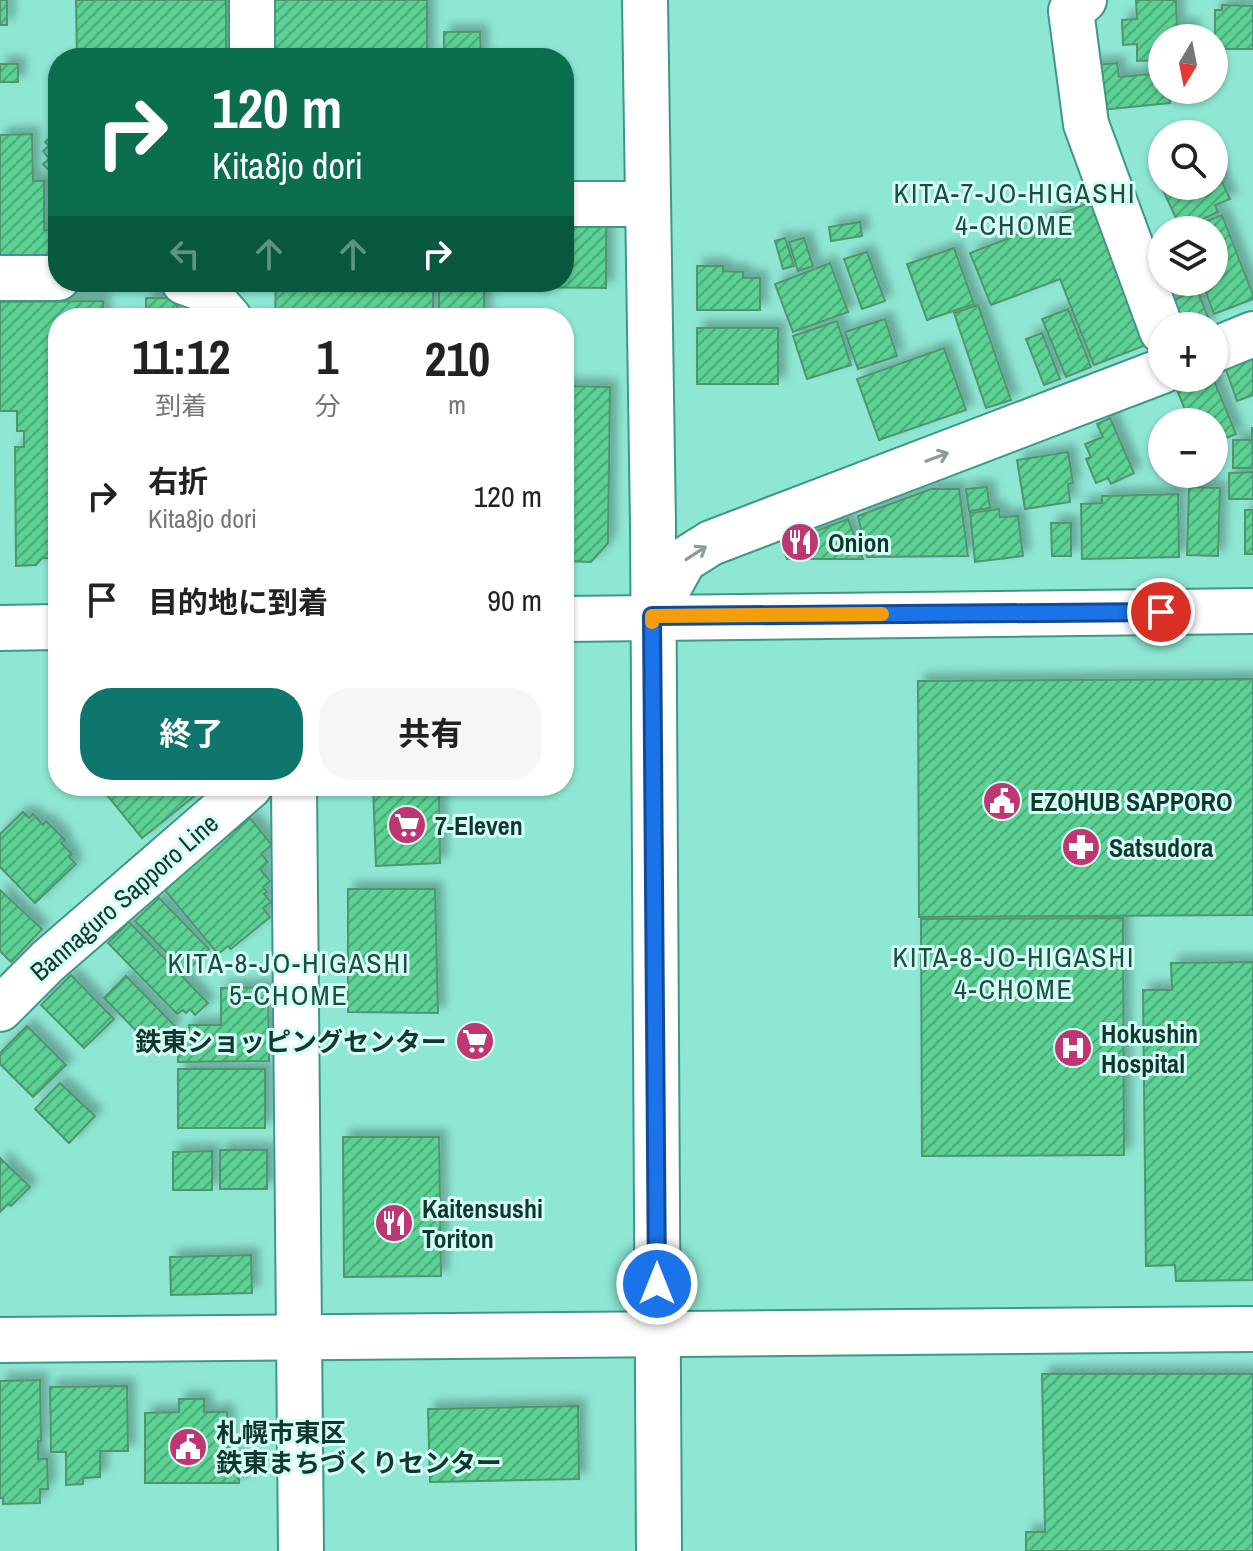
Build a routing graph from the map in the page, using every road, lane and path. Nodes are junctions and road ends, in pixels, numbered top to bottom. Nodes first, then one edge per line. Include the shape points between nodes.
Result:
1 (252, 0) edge
2 (645, 0) edge
3 (1084, 0) edge
4 (252, 48) edge
5 (574, 204) edge
6 (648, 204) junction
7 (0, 278) edge
8 (48, 278) edge
9 (206, 292) edge
10 (220, 308) edge
11 (1155, 312) edge
12 (1253, 334) edge
13 (1228, 344) edge
14 (1148, 376) edge
15 (1253, 611) edge
16 (652, 616) junction
17 (574, 619) edge
18 (48, 627) edge
19 (0, 628) edge
20 (238, 796) edge
21 (294, 796) edge
22 (0, 1009) edge
23 (1253, 1329) edge
24 (657, 1333) junction
25 (299, 1336) junction
26 (0, 1340) edge
27 (301, 1551) edge
28 (659, 1551) edge

1 - 4 street
2 - 6 street
3 - 11 street via 1071,11 1086,124
5 - 6 street
6 - 16 street
7 - 8 street
9 - 10 street
12 - 13 street
16 -> 14 street via 684,560 711,543
15 - 16 street
16 - 17 street
16 - 24 street
18 - 19 street
20 - 22 street, Bannaguro Sapporo Line
21 - 25 street
23 - 24 street
24 - 25 street
24 - 28 street
25 - 26 street
25 - 27 street

